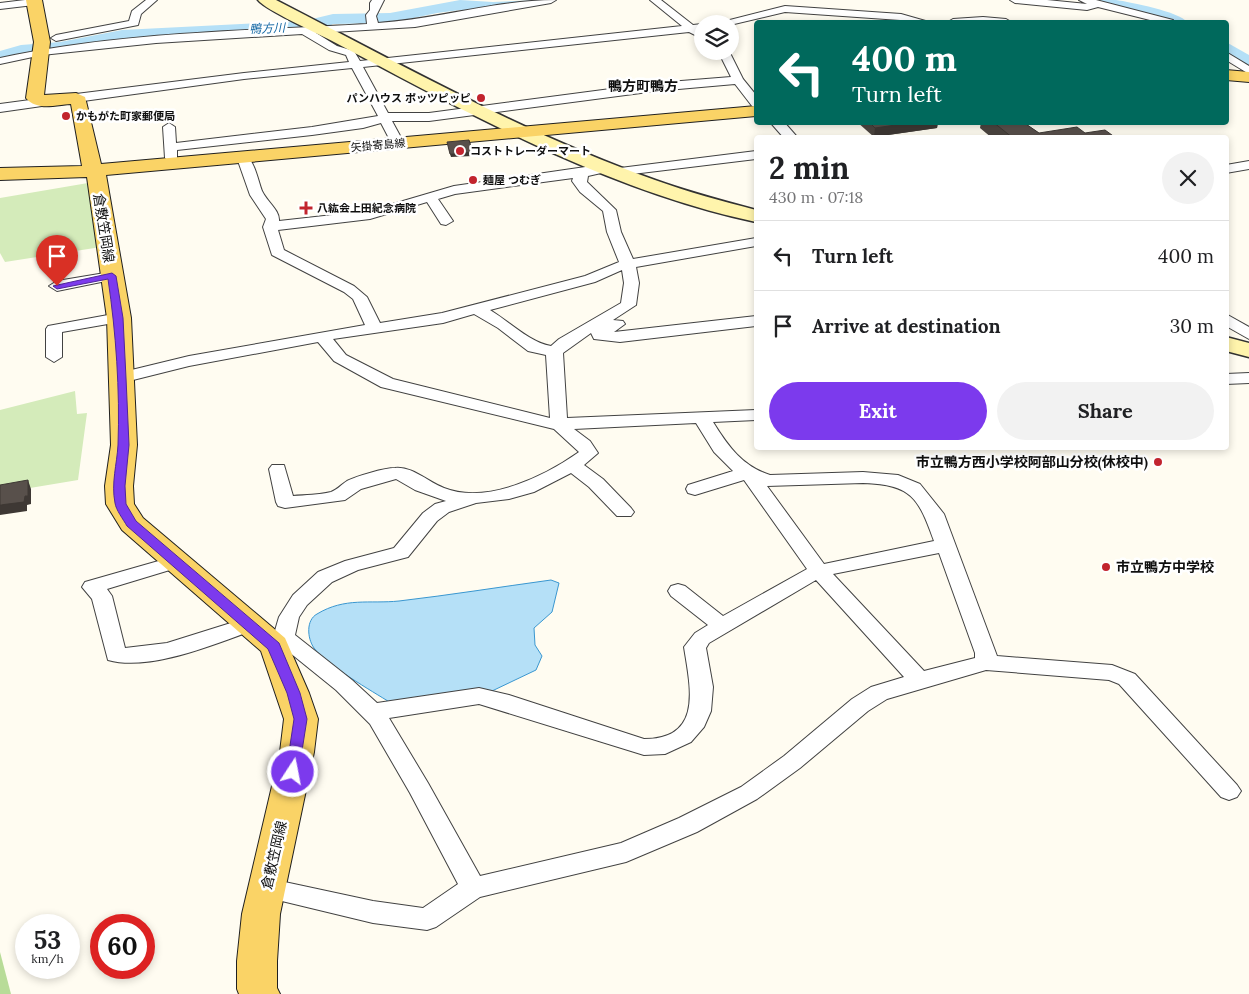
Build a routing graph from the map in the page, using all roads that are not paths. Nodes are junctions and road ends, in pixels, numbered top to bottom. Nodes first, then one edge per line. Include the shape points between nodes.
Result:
1 (152, 0) edge
2 (265, 0) edge
3 (379, 0) edge
4 (551, 0) edge
5 (655, 0) edge
6 (1015, 0) edge
7 (1084, 0) edge
8 (34, 1) edge
9 (1098, 4) junction
10 (0, 6) edge
11 (739, 19) edge
12 (915, 20) edge
13 (1161, 20) edge
14 (372, 21) junction
15 (302, 25) junction
16 (390, 26) junction
17 (694, 26) edge
18 (694, 28) edge
19 (323, 29) junction
20 (375, 38) dead end
21 (42, 45) junction
22 (0, 49) edge
23 (1249, 58) edge
24 (728, 60) edge
25 (385, 61) junction
26 (3, 62) edge
27 (1230, 63) edge
28 (356, 64) junction
29 (1249, 71) edge
30 (1249, 77) edge
31 (738, 80) junction
32 (76, 98) junction
33 (754, 100) edge
34 (45, 102) junction
35 (0, 108) edge
36 (480, 109) junction
37 (754, 110) edge
38 (384, 118) junction
39 (779, 125) edge
40 (170, 127) dead end
41 (525, 132) junction
42 (789, 135) edge
43 (398, 143) junction
44 (754, 155) edge
45 (171, 156) junction
46 (243, 158) junction
47 (1249, 165) edge
48 (1229, 168) edge
49 (611, 170) junction
50 (93, 171) junction
51 (582, 172) junction
52 (0, 174) edge
53 (430, 197) junction
54 (754, 215) edge
55 (446, 221) dead end
56 (270, 227) junction
57 (754, 242) edge
58 (629, 265) junction
59 (112, 276) junction
60 (57, 286) dead end
61 (628, 305) junction
62 (476, 309) junction
63 (119, 318) junction
64 (1229, 320) edge
65 (754, 321) edge
66 (375, 329) junction
67 (1249, 334) edge
68 (322, 336) junction
69 (1229, 345) edge
70 (1249, 350) edge
71 (555, 351) junction
72 (54, 357) dead end
73 (121, 378) junction
74 (1249, 378) edge
75 (1229, 379) edge
76 (754, 415) edge
77 (701, 416) junction
78 (559, 424) junction
79 (572, 465) junction
80 (278, 469) dead end
81 (749, 475) junction
82 (695, 490) dead end
83 (472, 498) junction
84 (624, 512) dead end
85 (946, 545) junction
86 (176, 562) junction
87 (818, 571) junction
88 (678, 591) dead end
89 (250, 624) junction
90 (722, 626) junction
91 (279, 642) junction
92 (986, 663) junction
93 (919, 680) junction
94 (373, 712) junction
95 (1229, 791) dead end
96 (266, 888) junction
97 (473, 888) junction
98 (260, 994) edge

1 - 21 street via 136,13 134,23
2 - 15 street
3 - 14 street via 375,3
4 - 16 street
5 - 17 street
6 - 9 street via 1087,7
7 - 9 street
8 - 10 street
8 - 21 main road
9 - 13 street
11 - 12 street via 785,9
14 - 16 street
14 - 19 street
15 - 19 street
15 - 21 street via 156,40
15 - 28 street via 333,48 350,53
16 - 20 street via 382,36
18 - 25 street
19 - 25 street
21 - 22 street
21 - 26 street
21 - 34 main road via 35,98
23 - 27 street
24 - 31 street
25 - 28 street
25 - 36 street
27 - 29 street
27 - 30 main road
28 - 32 street
28 - 38 street
31 - 33 street
31 - 36 street via 702,81
32 - 34 main road
32 - 50 main road, 倉敷笠岡線
34 - 35 street
36 - 38 street via 429,117
36 - 41 street
37 - 41 main road, 矢掛寄島線
38 - 43 street
38 - 45 street
39 - 42 street
40 - 45 street
41 - 43 main road, 矢掛寄島線
41 - 49 street
43 - 46 main road, 矢掛寄島線
44 - 49 street
45 - 46 main road, 矢掛寄島線
45 - 50 main road, 矢掛寄島線
46 - 56 street via 257,195 270,212 273,220
47 - 48 street
49 - 51 street
49 - 54 street via 680,195
50 - 52 main road, 矢掛寄島線
50 - 59 main road, 倉敷笠岡線
51 - 53 street via 454,190
51 - 58 street via 579,181 584,190 608,208 613,216 614,231
53 - 55 street
53 - 56 street via 370,215
56 - 66 street via 277,252 349,289 359,297
57 - 58 street
58 - 61 street via 632,282
58 - 62 street via 590,279
59 - 60 street
59 - 63 main road, 倉敷笠岡線
61 - 65 street via 633,312 598,333 600,336 620,337
61 - 71 street
62 - 66 street
62 - 71 street via 534,348
63 - 72 street via 54,329
63 - 73 main road, 倉敷笠岡線
64 - 67 street
66 - 68 street
68 - 73 street via 189,361
68 - 78 street via 340,358 387,383
69 - 70 street
71 - 78 street
73 - 86 main road, 倉敷笠岡線 via 124,445 120,504 132,524
74 - 75 street
76 - 77 street
77 - 78 street
77 - 81 street via 730,461
78 - 79 street via 589,453
79 - 83 street via 527,488
79 - 84 street
80 - 83 street via 286,502 338,496 354,485 395,473 404,474 445,495
81 - 82 street
81 - 85 street via 768,481 887,478 908,484 934,514
81 - 87 street
83 - 91 street via 442,508 412,537 401,553 352,565 316,583 289,617
85 - 87 street
85 - 92 street via 986,654
86 - 89 main road, 倉敷笠岡線
86 - 89 street via 92,587 102,596 116,655 128,656 194,644
87 - 90 street
87 - 93 street
88 - 90 street
89 - 91 main road, 倉敷笠岡線
90 - 94 street via 702,638 695,647 702,698 699,717 686,735 656,749 479,696
91 - 94 street via 344,685
91 - 96 main road, 倉敷笠岡線 via 301,719 297,752
92 - 93 street
92 - 95 street via 1112,674 1127,679
93 - 97 street via 880,693 860,705 749,793 688,825 626,852
94 - 97 street via 420,789
96 - 97 street via 373,912 427,919
96 - 98 main road, 倉敷笠岡線 via 257,961

